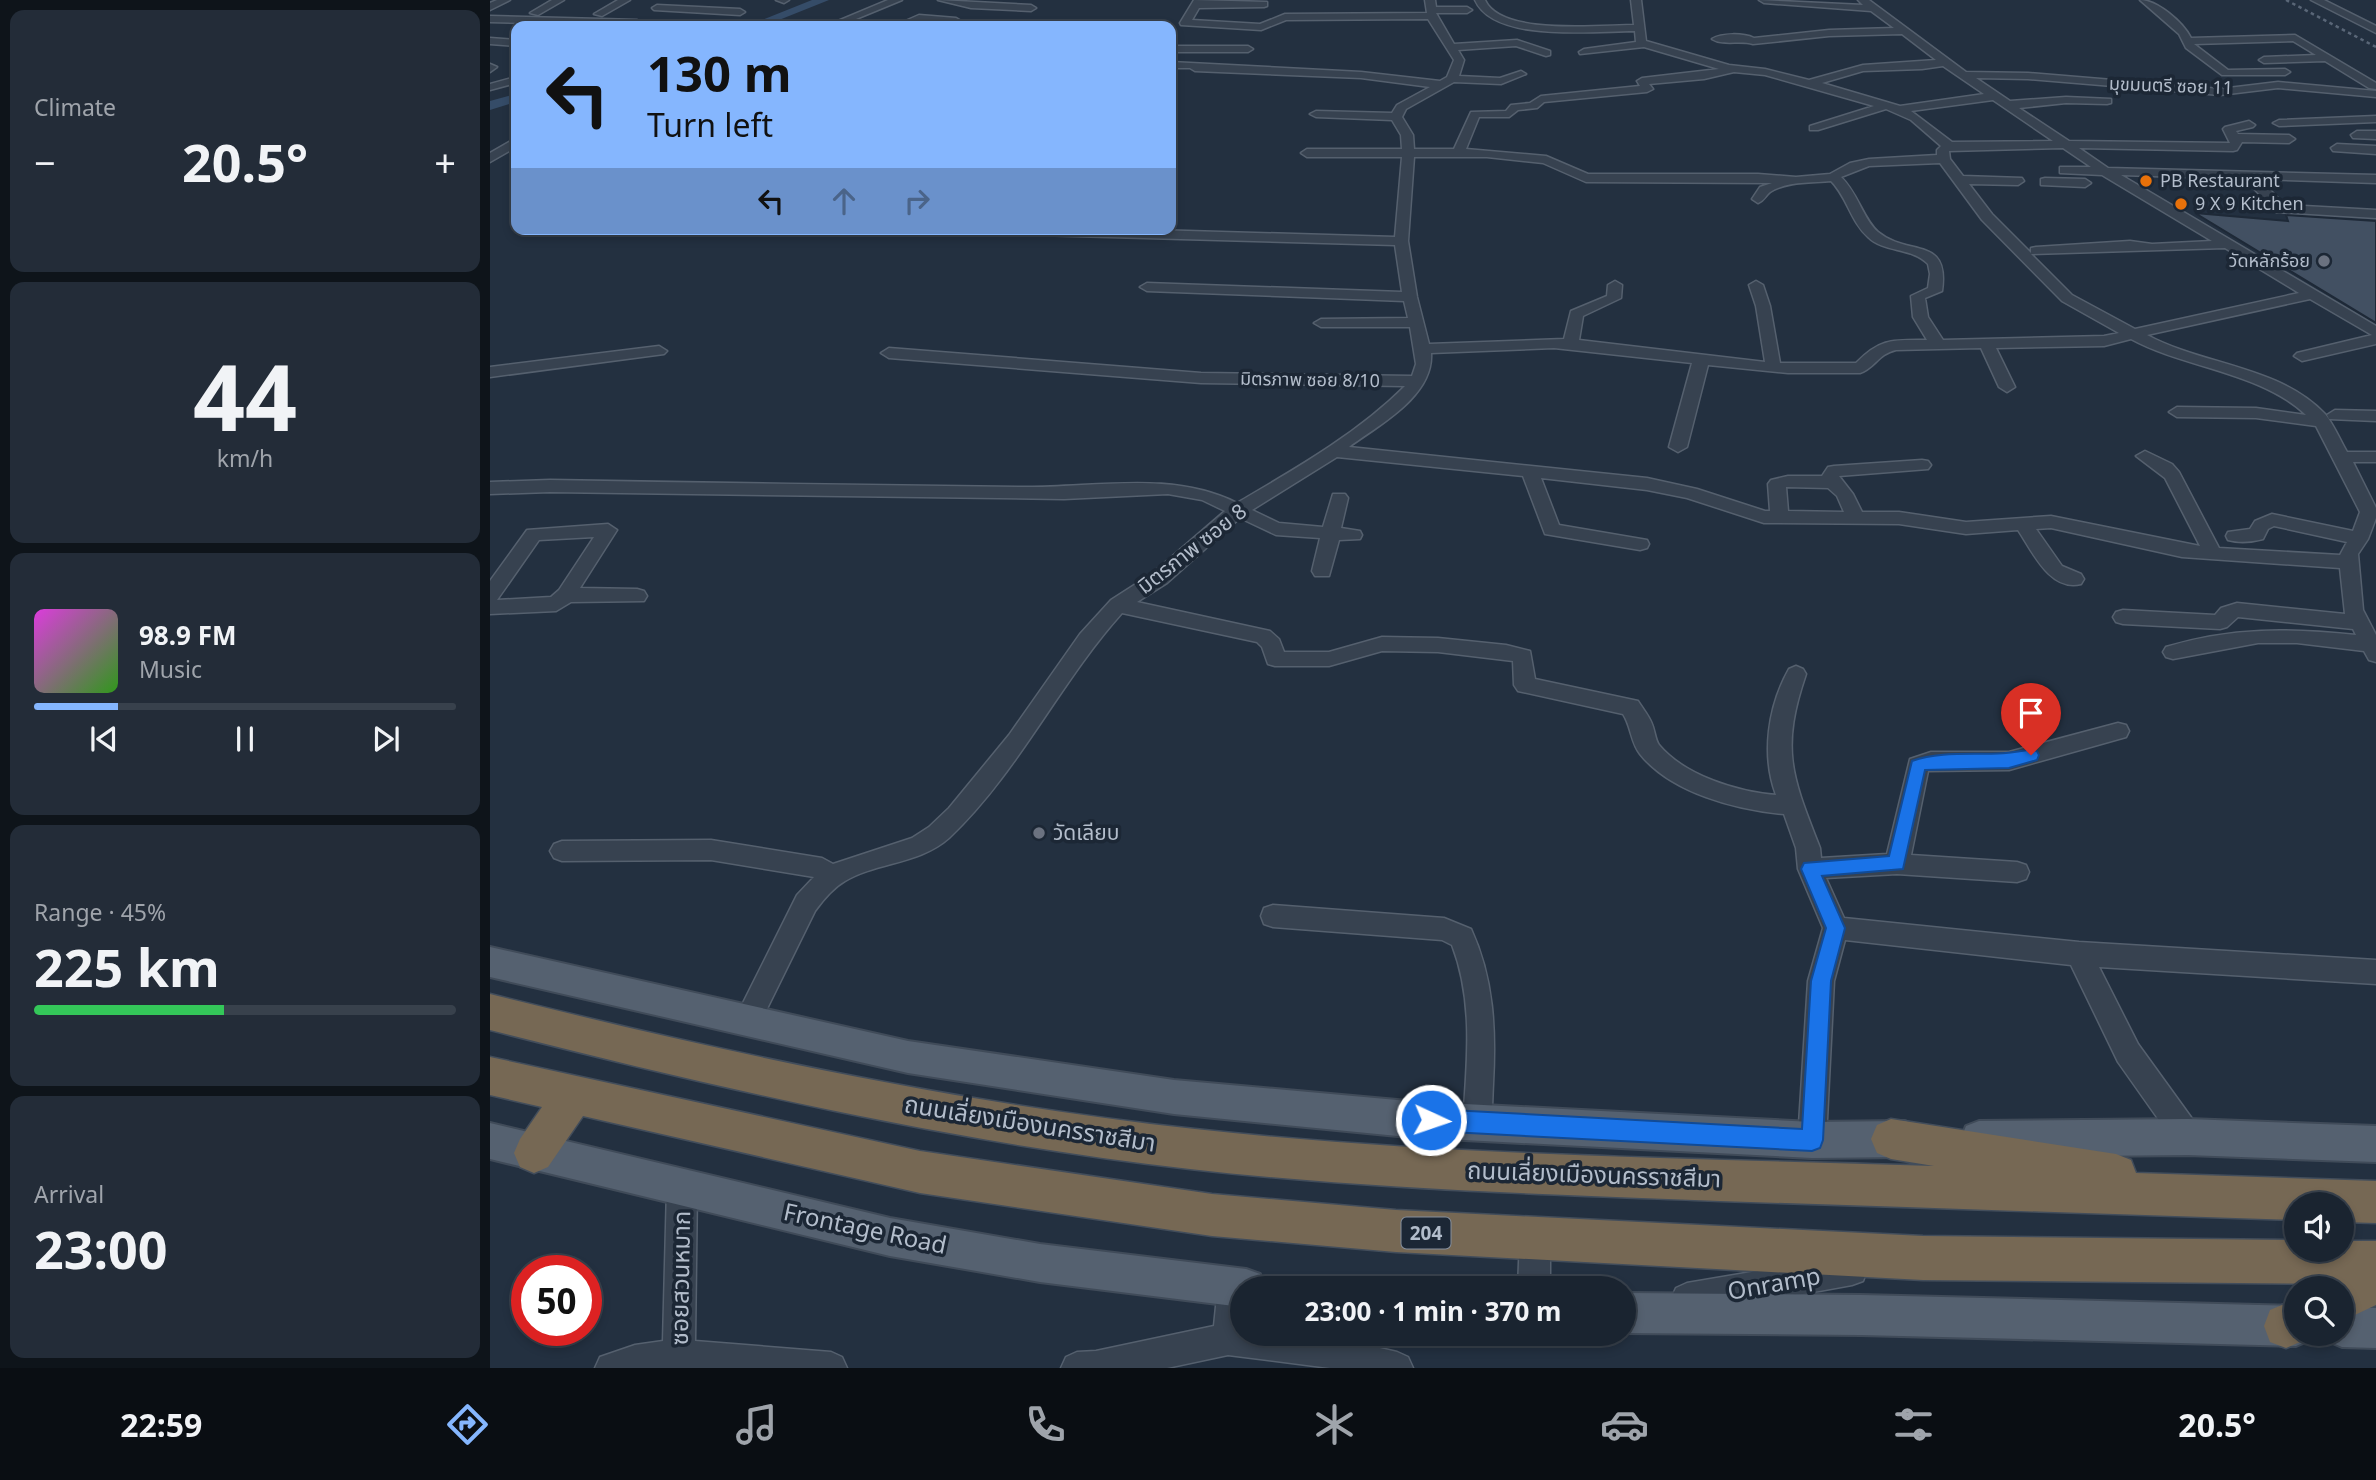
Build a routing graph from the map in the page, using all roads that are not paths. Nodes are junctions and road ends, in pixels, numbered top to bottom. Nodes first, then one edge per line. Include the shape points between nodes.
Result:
1 (505, 0) edge
2 (559, 0) edge
3 (625, 0) edge
4 (671, 0) edge
5 (897, 0) edge
6 (943, 0) edge
7 (1480, 0) edge
8 (1636, 0) edge
9 (1764, 0) edge
10 (2145, 0) edge
11 (2316, 0) edge
12 (1196, 4) edge
13 (1264, 4) dead end
14 (1866, 4) edge
15 (490, 7) edge
16 (657, 8) junction
17 (1031, 8) dead end
18 (1431, 9) edge
19 (1467, 9) dead end
20 (1220, 10) dead end
21 (740, 12) dead end
22 (535, 13) dead end
23 (601, 18) junction
24 (490, 19) edge
25 (639, 21) edge
26 (844, 21) edge
27 (912, 21) edge
28 (956, 21) edge
29 (2376, 27) edge
30 (1639, 28) junction
31 (1905, 32) junction
32 (1717, 39) dead end
33 (490, 41) edge
34 (2188, 41) junction
35 (511, 43) edge
36 (1687, 43) dead end
37 (1649, 46) junction
38 (1452, 47) junction
39 (1176, 49) edge
40 (1219, 50) junction
41 (1248, 50) dead end
42 (1584, 52) dead end
43 (1546, 53) dead end
44 (2328, 58) junction
45 (1945, 62) junction
46 (2213, 62) junction
47 (1176, 65) edge
48 (1214, 69) junction
49 (1734, 69) junction
50 (2287, 72) dead end
51 (1521, 74) dead end
52 (1966, 75) junction
53 (2359, 77) junction
54 (2327, 79) dead end
55 (511, 81) edge
56 (1448, 82) junction
57 (1809, 83) junction
58 (490, 87) edge
59 (2374, 90) edge
60 (1997, 96) junction
61 (2107, 101) dead end
62 (2009, 105) junction
63 (1884, 106) junction
64 (1900, 110) junction
65 (1316, 114) dead end
66 (1396, 117) junction
67 (2376, 119) edge
68 (2279, 123) dead end
69 (2249, 125) dead end
70 (1814, 128) dead end
71 (2357, 135) dead end
72 (2376, 135) edge
73 (2235, 138) junction
74 (2289, 139) dead end
75 (511, 145) edge
76 (2070, 147) junction
77 (2337, 148) dead end
78 (2376, 150) edge
79 (1459, 152) junction
80 (1307, 153) dead end
81 (1946, 153) junction
82 (1408, 154) junction
83 (490, 158) edge
84 (2064, 170) dead end
85 (2106, 172) junction
86 (2249, 176) junction
87 (1833, 177) junction
88 (2376, 179) edge
89 (1958, 180) junction
90 (1790, 181) junction
91 (2018, 181) dead end
92 (2045, 182) dead end
93 (2126, 183) junction
94 (1758, 199) dead end
95 (2376, 214) edge
96 (1176, 235) edge
97 (1401, 241) junction
98 (2230, 244) junction
99 (2036, 251) dead end
100 (1615, 285) dead end
101 (1756, 285) dead end
102 (1147, 287) dead end
103 (2315, 294) junction
104 (1410, 297) junction
105 (1416, 322) junction
106 (1321, 323) dead end
107 (2376, 332) edge
108 (2130, 334) junction
109 (2376, 339) edge
110 (1571, 344) junction
111 (1939, 345) junction
112 (1987, 345) junction
113 (1423, 349) junction
114 (659, 351) dead end
115 (889, 353) dead end
116 (2302, 356) dead end
117 (1701, 360) junction
118 (1773, 365) junction
119 (490, 372) edge
120 (1418, 381) junction
121 (2007, 387) dead end
122 (2177, 412) dead end
123 (2376, 415) edge
124 (2328, 419) junction
125 (1678, 447) dead end
126 (1334, 451) junction
127 (2145, 456) dead end
128 (2342, 457) junction
129 (2376, 457) edge
130 (1922, 465) dead end
131 (1530, 472) junction
132 (1833, 484) junction
133 (490, 488) edge
134 (1339, 498) dead end
135 (1238, 510) junction
136 (1779, 517) junction
137 (1856, 517) junction
138 (2023, 524) junction
139 (1331, 533) junction
140 (1353, 535) dead end
141 (2235, 536) dead end
142 (2359, 539) junction
143 (1640, 544) dead end
144 (2213, 554) junction
145 (2350, 562) junction
146 (1322, 571) dead end
147 (2074, 579) dead end
148 (490, 595) edge
149 (566, 595) junction
150 (637, 596) dead end
151 (1118, 605) junction
152 (490, 607) edge
153 (2123, 617) dead end
154 (2358, 623) junction
155 (2373, 650) edge
156 (2173, 652) dead end
157 (1796, 674) dead end
158 (2118, 731) dead end
159 (1792, 805) junction
160 (562, 851) dead end
161 (1897, 864) junction
162 (1810, 869) junction
163 (2017, 872) dead end
164 (829, 880) junction
165 (1273, 916) dead end
166 (1836, 928) junction
167 (2079, 954) junction
168 (490, 961) edge
169 (2376, 972) edge
170 (490, 1012) edge
171 (747, 1022) junction
172 (490, 1076) edge
173 (573, 1096) junction
174 (1477, 1122) junction
175 (2188, 1137) junction
176 (1891, 1139) junction
177 (1812, 1140) junction
178 (490, 1142) edge
179 (2376, 1144) edge
180 (534, 1153) junction
181 (682, 1188) junction
182 (2242, 1196) junction
183 (2376, 1202) edge
184 (1535, 1237) junction
185 (1923, 1258) junction
186 (2376, 1264) edge
187 (1534, 1276) edge
188 (2376, 1282) edge
189 (1230, 1287) edge
190 (2354, 1293) edge
191 (1636, 1309) edge
192 (1636, 1311) edge
193 (2284, 1324) edge
194 (2354, 1327) edge
195 (2376, 1328) edge
196 (1230, 1330) edge
197 (1228, 1339) junction
198 (679, 1362) edge
199 (611, 1368) edge
200 (831, 1368) edge
201 (1077, 1368) edge
202 (1095, 1368) edge
203 (1397, 1368) edge

1 - 15 street
2 - 22 street
3 - 23 street
4 - 16 street
5 - 26 street
6 - 17 street
7 - 30 street via 1496,18 1520,27
8 - 30 street
9 - 14 street
10 - 34 street
11 - 29 street
12 - 13 street
12 - 18 street via 1185,23 1261,27 1294,17
12 - 20 street
14 - 31 street
16 - 21 street
16 - 25 street
18 - 19 street
18 - 38 street
23 - 24 street
23 - 25 street
27 - 28 street
30 - 37 street via 1641,43
31 - 32 street
31 - 45 street
33 - 35 street
34 - 44 street via 2295,38
34 - 46 street
36 - 37 street
37 - 42 street
37 - 49 street
38 - 43 street via 1517,43
38 - 56 street via 1459,60
39 - 40 street
40 - 41 street
40 - 48 street
44 - 46 street
44 - 53 street
45 - 52 street
45 - 57 street via 1863,68
46 - 50 street via 2226,73
47 - 48 street
48 - 56 street
49 - 57 street
49 - 79 street via 1642,81 1647,89 1541,99 1533,106 1515,107 1509,114 1475,114
51 - 56 street via 1501,81
52 - 59 street, มุขมนตรี ซอย 11 via 2220,92 2278,85
52 - 60 street
53 - 54 street
53 - 59 street
55 - 58 street
56 - 66 street via 1401,107
57 - 63 street
60 - 62 street
60 - 64 street
61 - 62 street
62 - 76 street
63 - 64 street
63 - 70 street
64 - 81 street
65 - 66 street
66 - 82 street via 1407,135
67 - 68 street
69 - 73 street via 2229,129
71 - 72 street
73 - 74 street
73 - 76 street via 2233,147
75 - 83 street
76 - 81 street
76 - 85 street
77 - 78 street
79 - 82 street
79 - 90 street via 1546,160 1586,178
80 - 82 street
81 - 87 street via 1854,166
81 - 89 street
82 - 97 street
84 - 85 street
85 - 86 street
85 - 93 street
86 - 88 street
86 - 95 street via 2281,209
87 - 90 street
87 - 111 street via 1847,190 1872,234 1933,260 1938,271 1935,291 1918,296 1917,304 1925,328
89 - 91 street
89 - 108 street via 1987,217 2067,298
90 - 94 street via 1765,190
92 - 93 street
93 - 98 street
96 - 97 street
97 - 104 street
98 - 99 street
98 - 103 street
100 - 110 street via 1614,298 1576,314
101 - 118 street
102 - 104 street
103 - 107 street
103 - 108 street
104 - 105 street
105 - 106 street
105 - 113 street
108 - 112 street via 2104,341
108 - 124 street via 2173,354 2244,374
109 - 116 street
110 - 113 street via 1524,341
110 - 117 street
111 - 112 street
111 - 118 street via 1879,349 1860,368
112 - 121 street
113 - 120 street
114 - 119 street
115 - 120 street, มิตรภาพ ซอย 8/10 via 1201,378
117 - 118 street
117 - 125 street
120 - 126 street, มิตรภาพ ซอย 8 via 1395,405
122 - 124 street
123 - 124 street
124 - 128 street
126 - 131 street
126 - 135 street, มิตรภาพ ซอย 8
127 - 144 street via 2173,476
128 - 129 street
128 - 142 street via 2369,512
130 - 132 street via 1834,471 1830,475
131 - 136 street via 1647,484 1764,517
131 - 143 street via 1552,530
132 - 136 street via 1780,481
132 - 137 street
133 - 135 street via 1064,493 1168,488 1207,495
134 - 139 street
135 - 139 street via 1276,529
135 - 151 street, มิตรภาพ ซอย 8 via 1160,578
136 - 137 street
137 - 138 street via 1965,528
138 - 144 street via 2064,524
138 - 147 street via 2055,571
139 - 140 street
139 - 146 street
141 - 142 street via 2256,536 2261,525 2272,520
142 - 145 street via 2349,554
144 - 145 street
145 - 154 street
148 - 149 street via 534,534 608,530
149 - 150 street
149 - 152 street via 556,604
151 - 159 street via 1263,636 1272,644 1275,659 1329,659 1382,645 1438,645 1523,656 1525,685 1630,707 1641,723 1647,747 1676,771 1713,791 1749,802
151 - 164 street, มิตรภาพ ซอย 8 via 1087,639 1017,741 957,815 920,845 837,873
153 - 154 street via 2220,622 2237,610
154 - 155 street
155 - 156 street via 2297,636 2258,636
157 - 159 street via 1778,735 1778,763
158 - 161 street via 2009,761 1918,765
159 - 162 street via 1808,848
160 - 164 street via 711,850 822,867
161 - 162 street
161 - 163 street
162 - 166 street
164 - 171 street, มิตรภาพ ซอย 8 via 806,903
165 - 174 street via 1444,929 1462,937 1472,957 1482,1028
166 - 167 street
166 - 177 street via 1821,981
167 - 169 street
167 - 175 street via 2128,1053
168 - 171 main road
170 - 182 highway, ถนนเลี่ยงเมืองนครราชสีมา via 642,1051 837,1091 1010,1124 1185,1149 1489,1172
171 - 174 main road via 908,1057 1174,1097 1337,1114
172 - 173 highway, 204
173 - 180 highway
173 - 184 highway, 204 via 920,1172 1073,1196 1212,1215
174 - 177 main road
175 - 176 main road
175 - 179 main road
176 - 177 main road
176 - 182 highway
178 - 180 main road, Frontage Road
180 - 181 main road, Frontage Road
181 - 189 main road, Frontage Road via 890,1237 1040,1263
181 - 198 street, ซอยสวนหมาก
182 - 183 highway, ถนนเลี่ยงเมืองนครราชสีมา
184 - 185 highway, 204
184 - 187 street
185 - 186 highway, 204
185 - 191 street, Onramp
188 - 190 highway
192 - 193 main road
194 - 195 main road
196 - 197 street
197 - 202 street
197 - 203 street via 1313,1348
198 - 199 street via 642,1360
198 - 200 street
201 - 202 street

